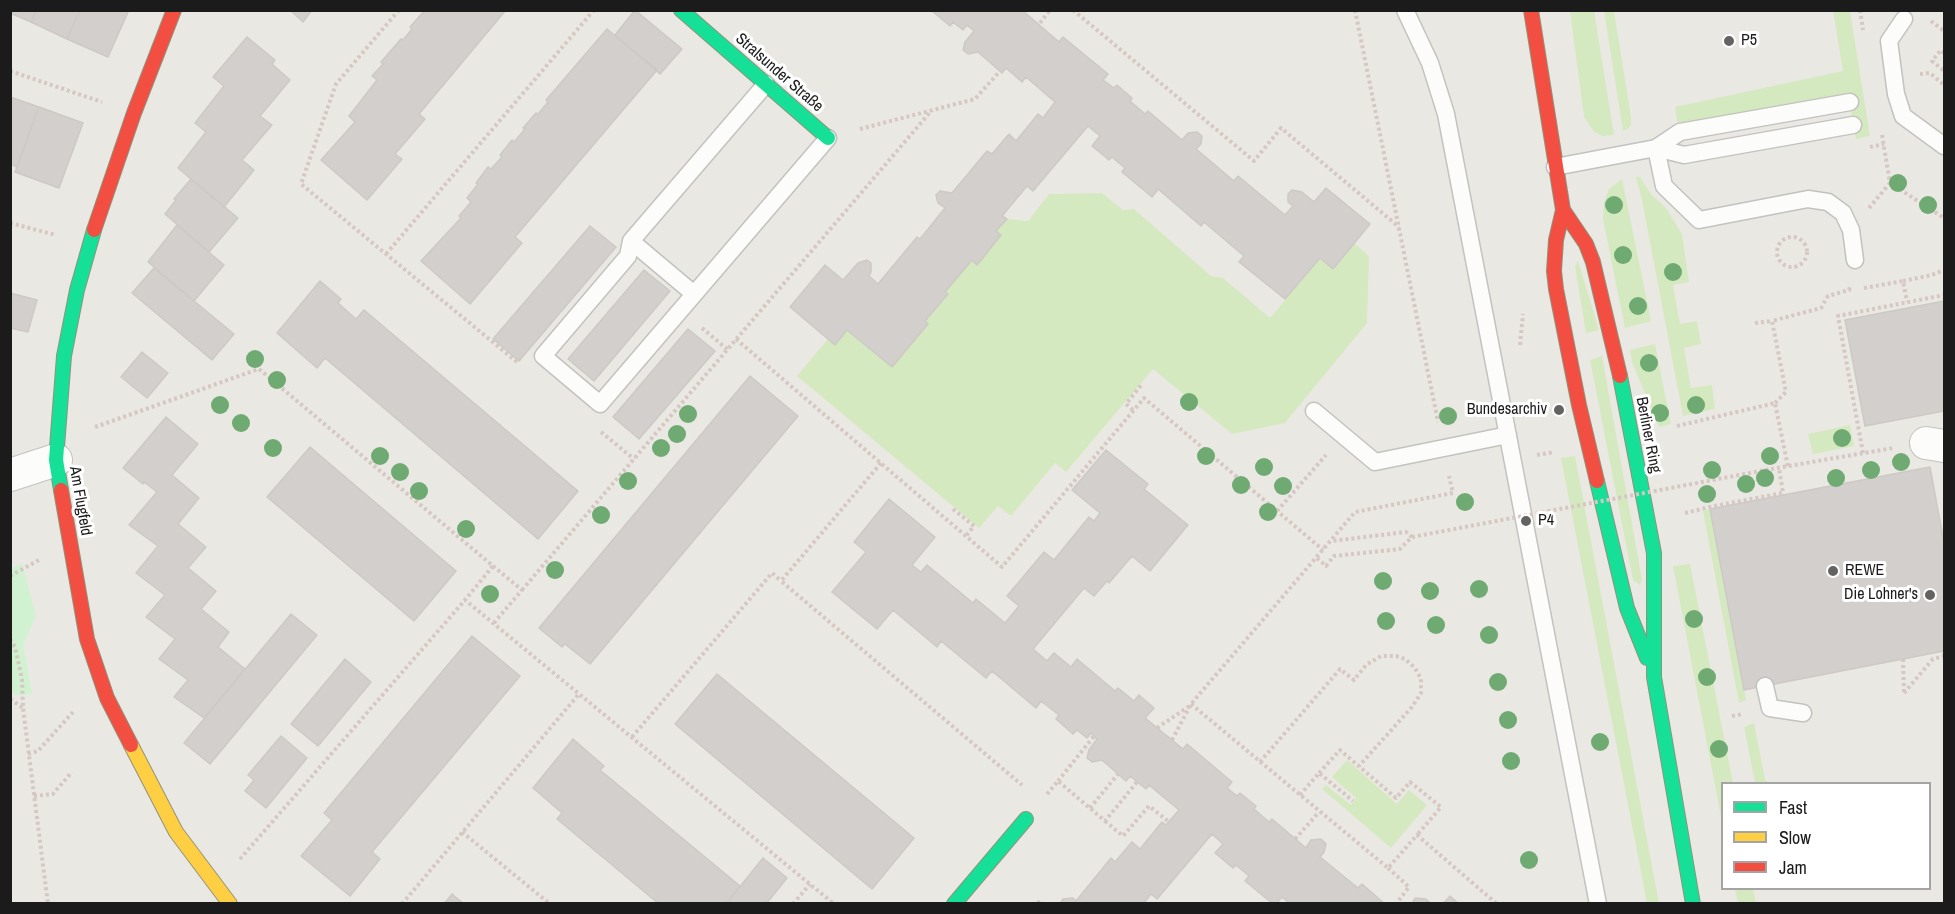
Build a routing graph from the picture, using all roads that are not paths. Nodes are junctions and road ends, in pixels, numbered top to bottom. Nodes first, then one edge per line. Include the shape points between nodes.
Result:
1 (174, 10) edge
2 (681, 10) edge
3 (1405, 10) edge
4 (1531, 10) edge
5 (1904, 19) dead end
6 (766, 84) junction
7 (1850, 102) dead end
8 (1853, 125) dead end
9 (1940, 137) edge
10 (828, 138) joint
11 (1656, 148) junction
12 (1555, 167) junction
13 (1563, 210) junction
14 (631, 241) junction
15 (1855, 260) road end
16 (694, 294) junction
17 (1314, 411) dead end
18 (1508, 435) junction
19 (57, 450) junction
20 (10, 475) edge
21 (1654, 677) junction
22 (1765, 686) dead end
23 (1803, 713) dead end
24 (1026, 819) dead end
25 (230, 903) edge
26 (954, 903) edge
27 (1598, 903) edge
28 (1694, 903) edge

1 - 19 street, Am Flugfeld via 89,244 64,356
2 - 6 street, Stralsunder Straße
3 - 18 lane via 1430,63 1446,114
4 - 12 street, Berliner Ring
5 - 9 lane via 1889,41 1896,94 1904,116
6 - 10 street, Stralsunder Straße
6 - 14 lane
7 - 11 lane via 1680,132
8 - 11 lane via 1684,155
10 - 16 lane
11 - 12 lane
11 - 15 lane via 1664,186 1699,220 1808,199 1828,202 1843,213 1851,230
12 - 13 street, Berliner Ring
13 - 21 street, Berliner Ring via 1554,271 1568,353 1627,608
13 - 21 street, Berliner Ring via 1593,262 1618,364 1654,553
14 - 16 lane
14 - 16 lane via 628,256 543,356 600,404
17 - 18 lane via 1375,462
18 - 27 lane
19 - 20 street
19 - 25 street, Am Flugfeld via 87,639 107,698 176,832
21 - 28 street, Berliner Ring
22 - 23 lane via 1770,708
24 - 26 street

